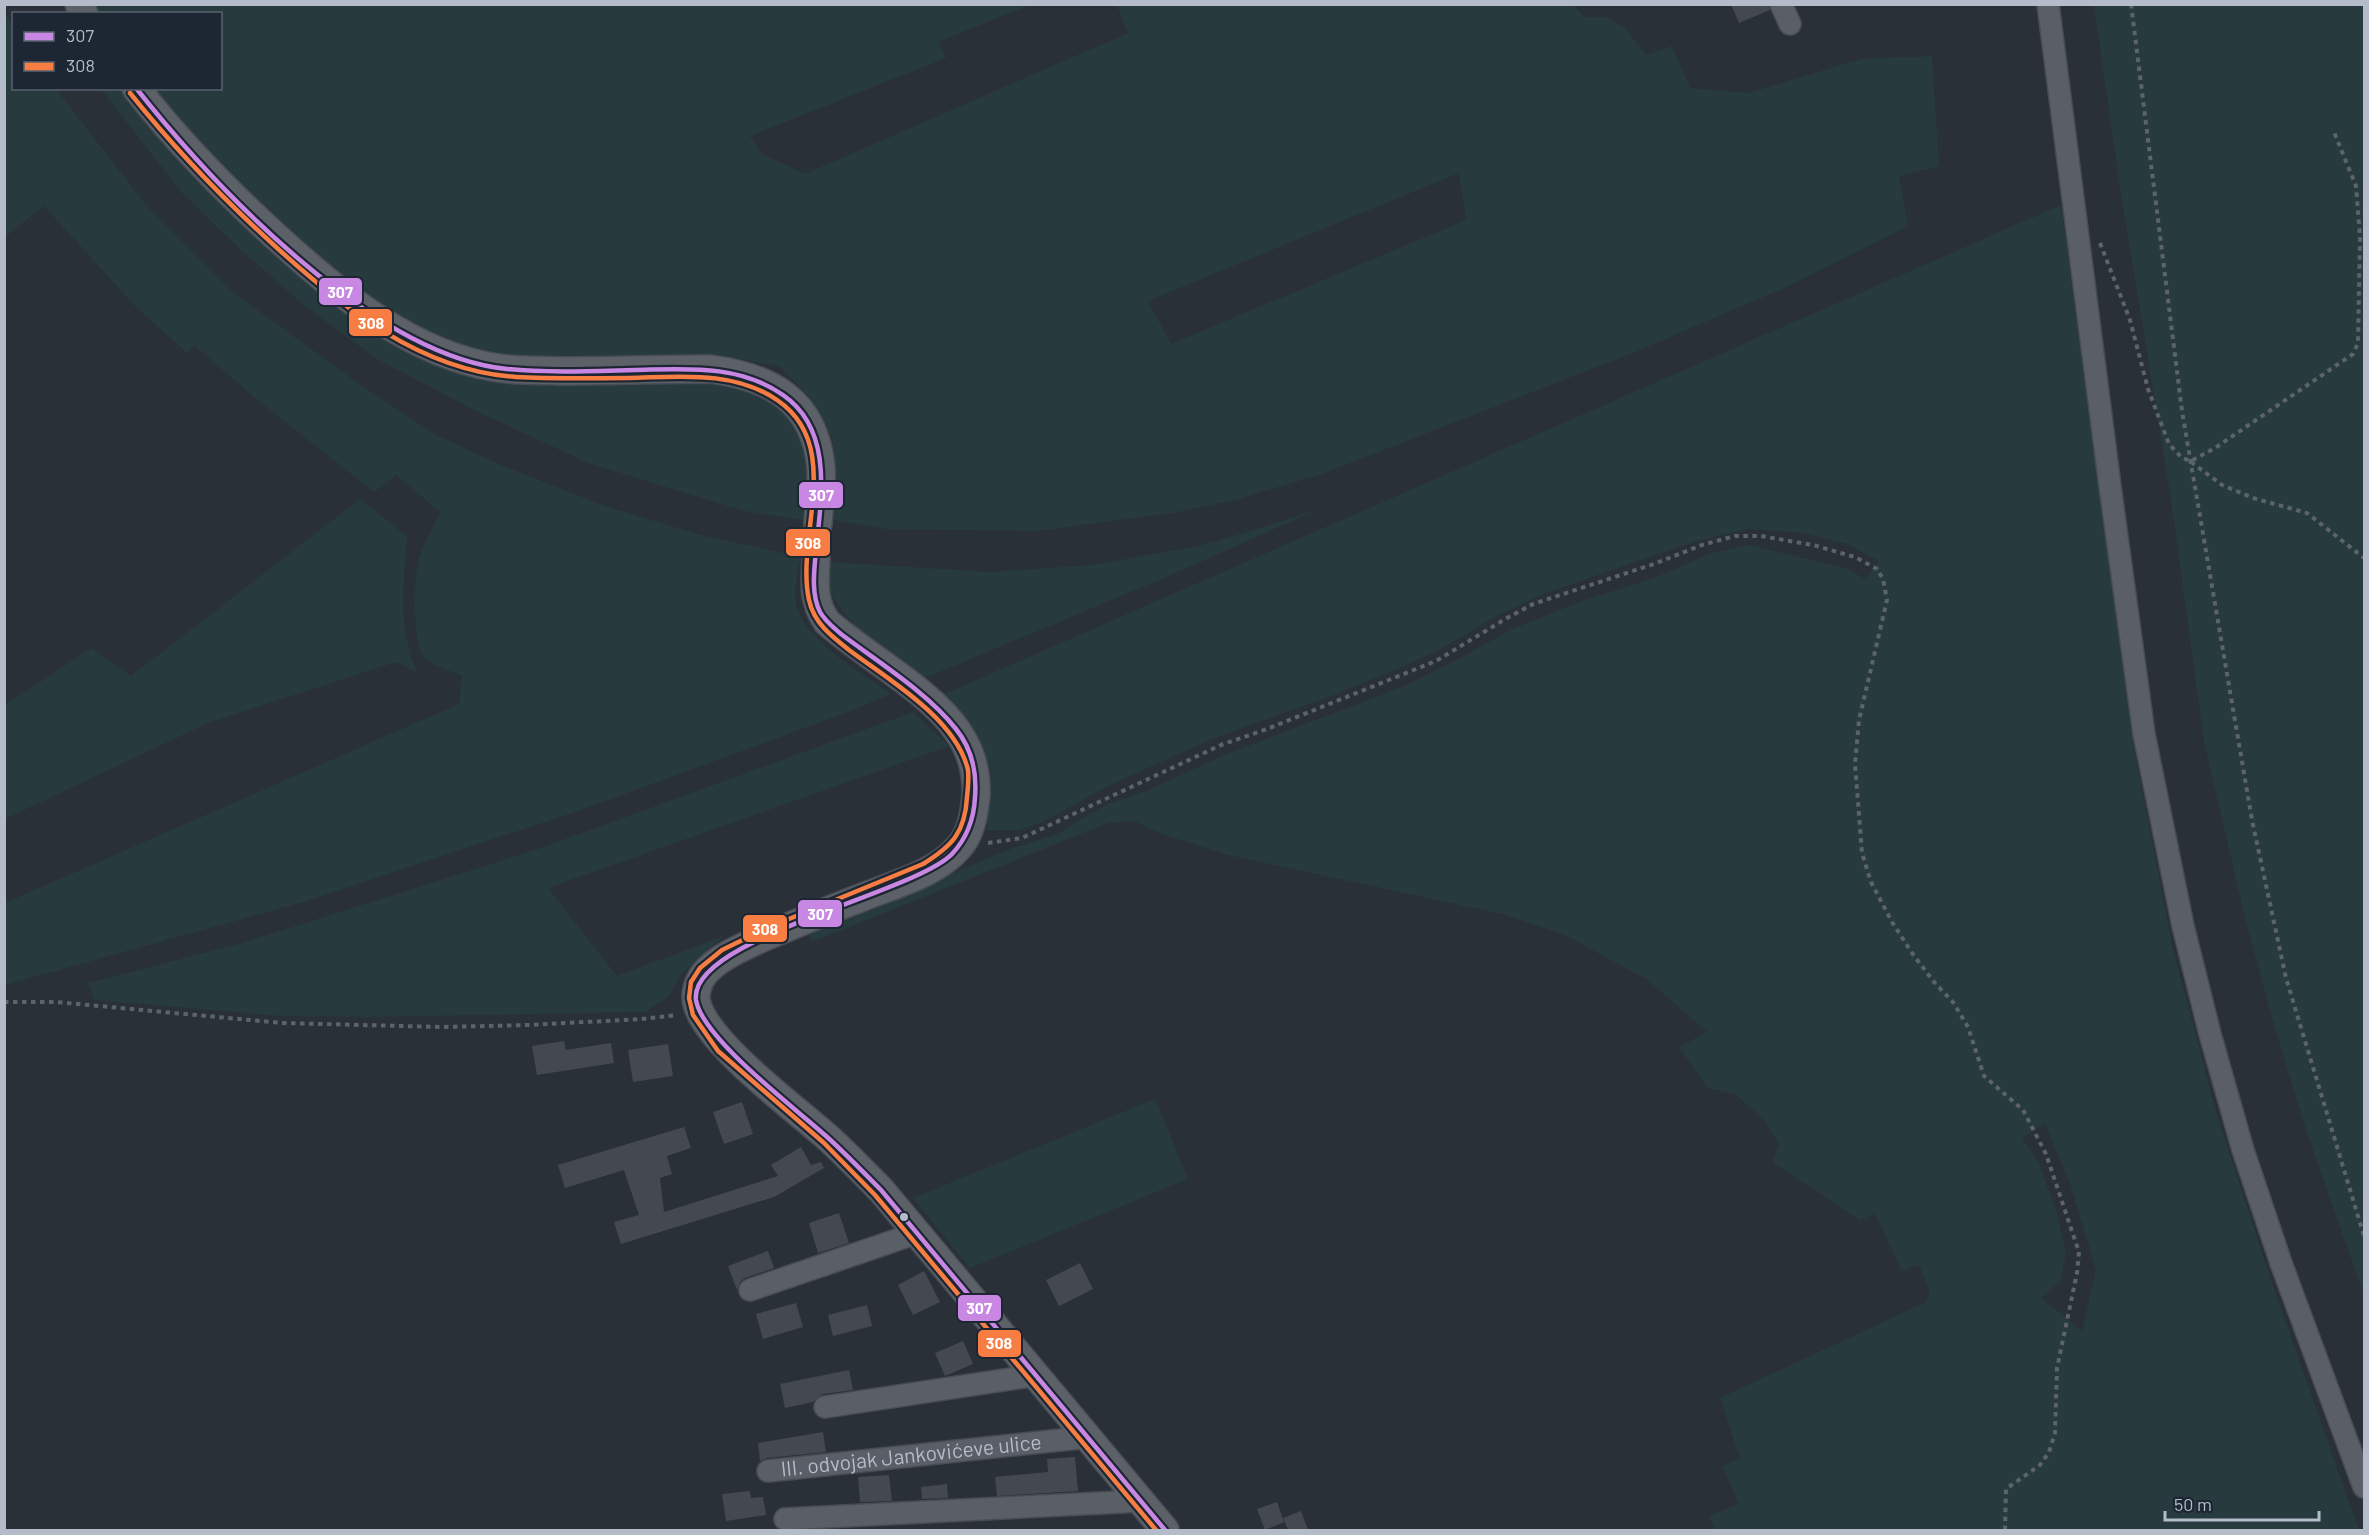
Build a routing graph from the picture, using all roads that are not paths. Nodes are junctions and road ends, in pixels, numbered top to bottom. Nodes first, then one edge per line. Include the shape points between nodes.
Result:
1 (1782, 4) edge
2 (2048, 4) edge
3 (1790, 24) dead end
4 (138, 90) edge
5 (818, 524) dead end
6 (816, 558) dead end
7 (917, 1233) junction
8 (750, 1290) dead end
9 (1037, 1375) junction
10 (825, 1407) dead end
11 (1089, 1437) junction
12 (768, 1471) dead end
13 (2364, 1487) edge
14 (1141, 1501) junction
15 (785, 1519) dead end
16 (1165, 1530) edge

1 - 3 street
2 - 13 street via 2144,734 2183,926 2243,1150
4 - 5 main road via 202,165 334,287 380,320 448,355 511,370 710,369 739,373 767,384 796,406 813,433 821,470
6 - 7 main road via 815,593 818,609 827,622 939,709 966,744 975,769 974,812 966,837 950,856 926,872 726,956 700,981 696,999 700,1012 723,1045 829,1138
7 - 8 street
7 - 9 main road
9 - 10 street
9 - 11 main road
11 - 12 street, III. odvojak Jankovićeve ulice
11 - 14 main road
14 - 15 street
14 - 16 main road

